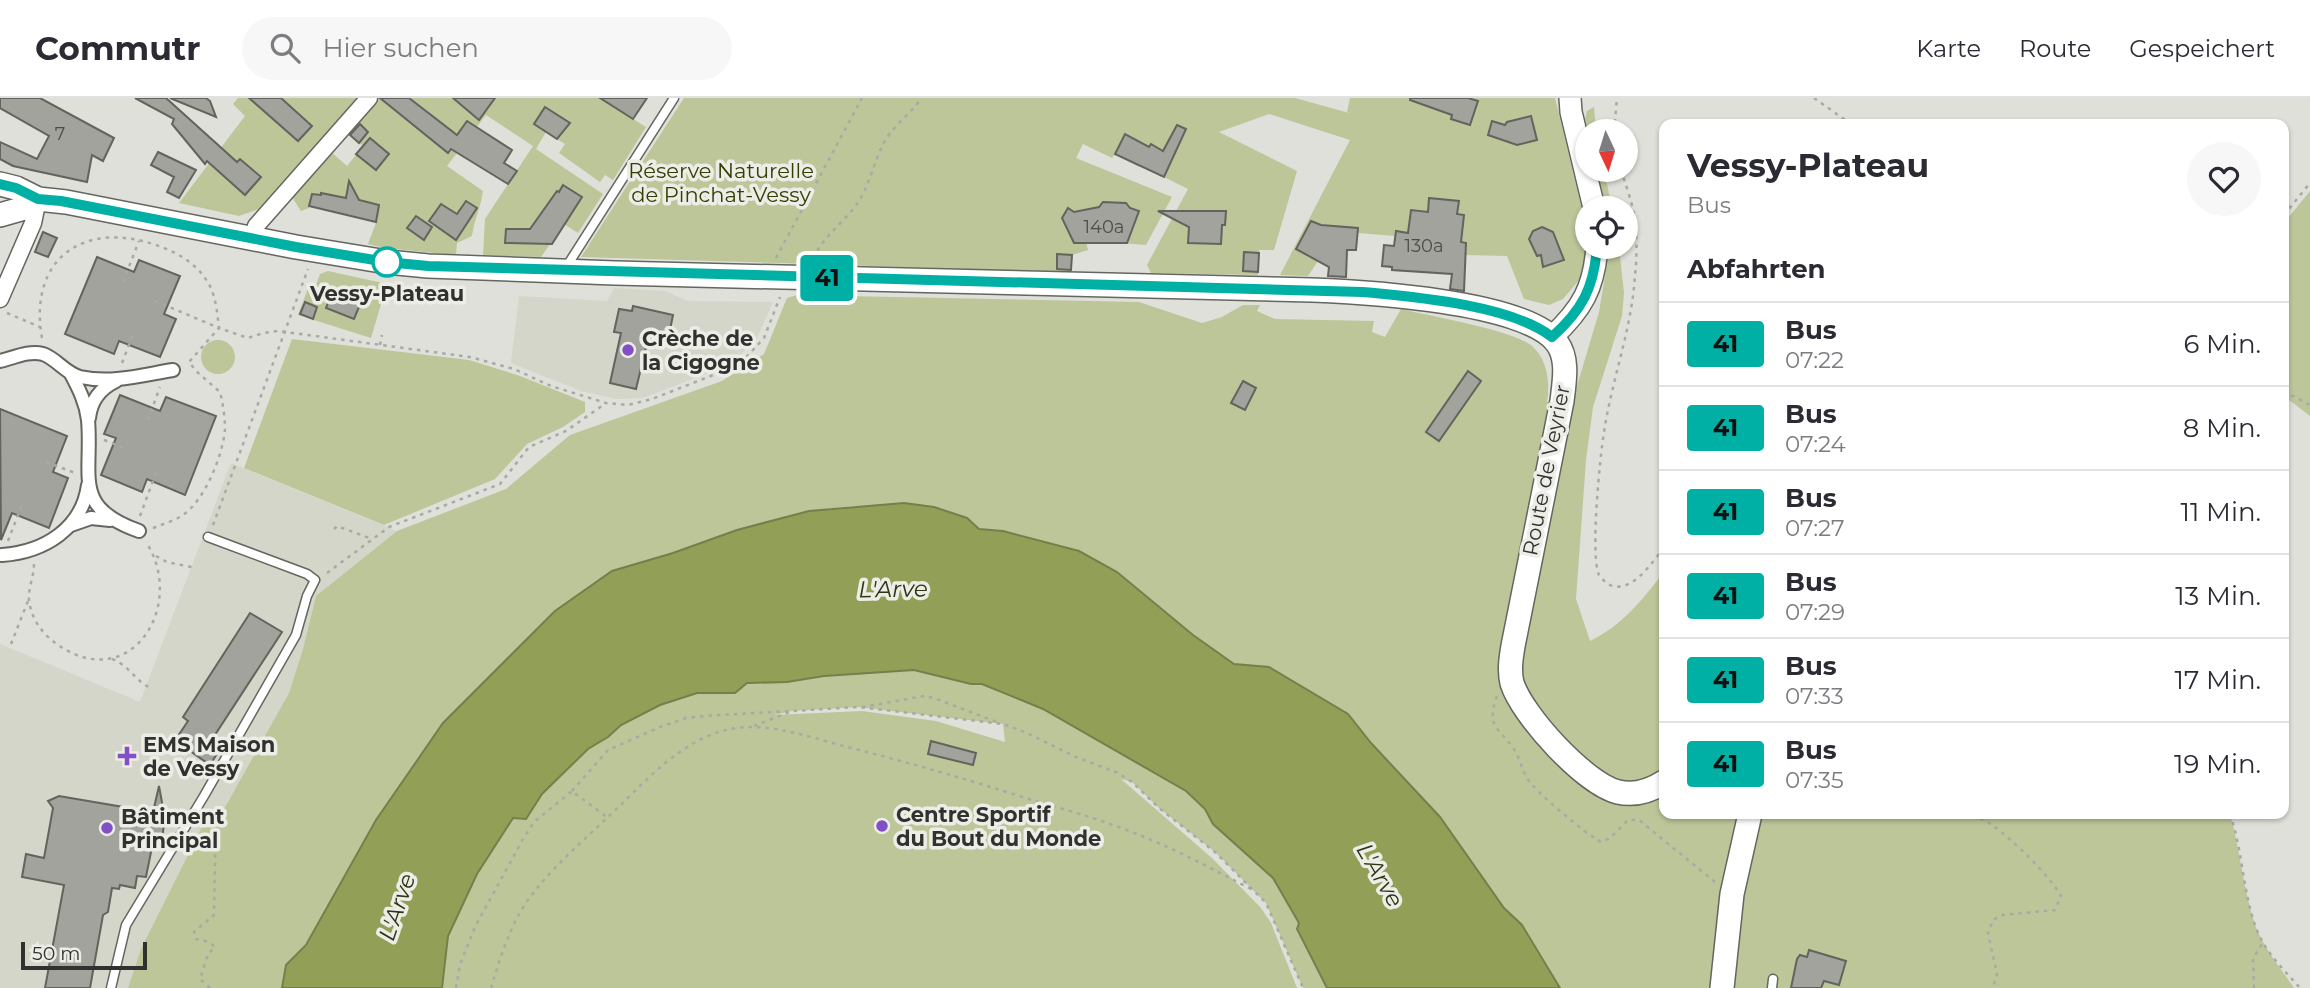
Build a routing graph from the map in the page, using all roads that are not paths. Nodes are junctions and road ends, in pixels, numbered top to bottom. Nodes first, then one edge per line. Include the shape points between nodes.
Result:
1 (369, 98) edge
2 (674, 98) edge
3 (1570, 98) edge
4 (0, 184) edge
5 (1591, 196) edge
6 (38, 199) junction
7 (0, 215) edge
8 (252, 239) junction
9 (1596, 259) edge
10 (563, 271) junction
11 (0, 299) edge
12 (1552, 337) junction
13 (0, 361) edge
14 (170, 370) road end
15 (71, 374) junction
16 (118, 379) junction
17 (88, 428) junction
18 (88, 479) junction
19 (114, 521) junction
20 (71, 525) junction
21 (137, 531) road end
22 (208, 537) road end
23 (2, 555) road end
24 (1659, 785) edge
25 (1749, 819) edge
26 (111, 988) edge
27 (1722, 988) edge

1 - 8 street via 256,226
2 - 10 lane
3 - 5 street
4 - 6 main road
6 - 7 main road
6 - 8 main road
6 - 11 street via 33,223
8 - 10 main road via 408,265
9 - 12 street via 1585,298
10 - 12 main road via 773,286 1363,292 1512,316
12 - 24 main road, Route de Veyrier via 1561,350 1563,390 1510,662 1513,683 1545,734 1602,786 1631,793
13 - 15 street via 25,354 45,355
14 - 16 street
15 - 16 street
15 - 17 street via 83,398
16 - 17 street via 101,390 89,411
17 - 18 street
18 - 19 street via 96,504
18 - 20 street via 83,506
19 - 20 street via 91,518
19 - 21 street
20 - 23 street via 43,546
22 - 26 lane via 315,580 296,635 126,925
25 - 27 main road via 1732,894

